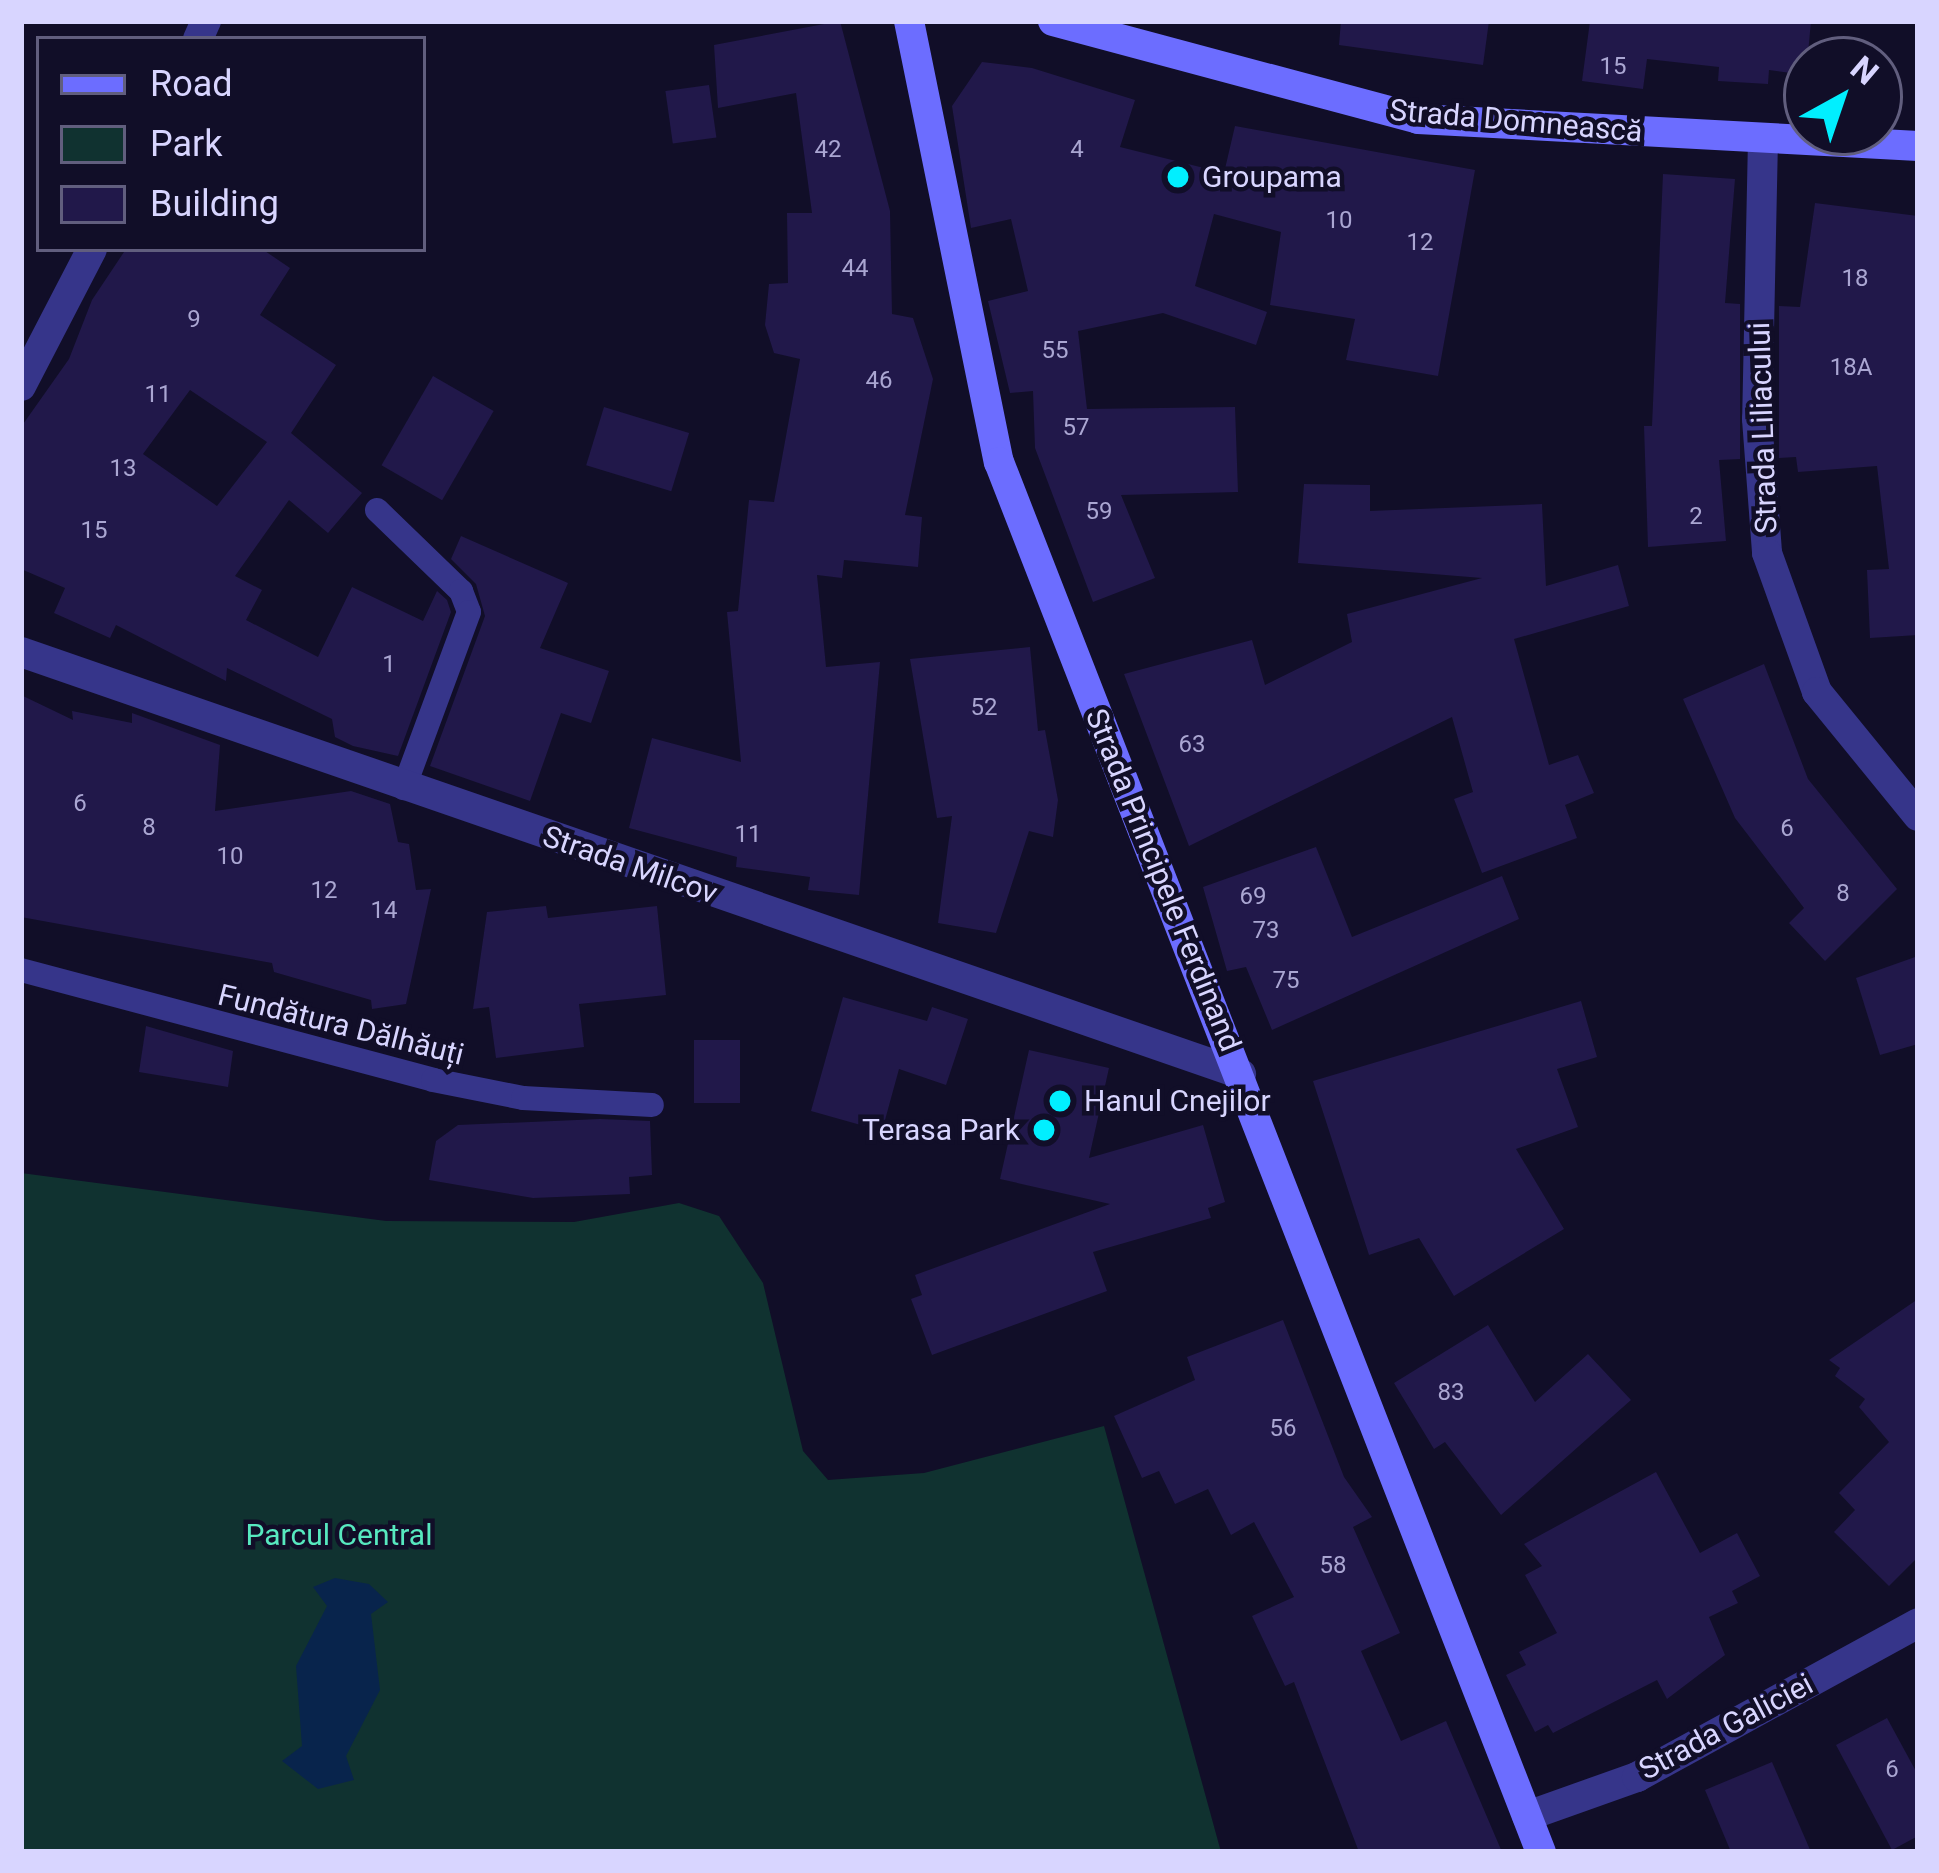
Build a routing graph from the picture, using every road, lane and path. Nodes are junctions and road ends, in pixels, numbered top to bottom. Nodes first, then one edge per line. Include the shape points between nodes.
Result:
1 (909, 21) edge
2 (1053, 21) edge
3 (1763, 139) junction
4 (1918, 146) edge
5 (90, 252) edge
6 (21, 386) edge
7 (377, 509) dead end
8 (21, 652) edge
9 (404, 788) junction
10 (1918, 816) edge
11 (21, 970) edge
12 (1241, 1074) junction
13 (652, 1105) dead end
14 (1918, 1623) edge
15 (1527, 1816) junction
16 (1540, 1852) edge

1 - 12 street, Strada Principele Ferdinand via 999,462
2 - 3 street, Strada Domnească via 1418,119
3 - 4 street, Strada Domnească
3 - 10 street, Strada Liliacului via 1757,419 1767,553 1817,692
5 - 6 street
7 - 9 lane via 461,592 469,612
8 - 9 street, Strada Milcov
9 - 12 street, Strada Milcov
11 - 13 lane, Fundătura Dălhăuți via 433,1080 523,1098
12 - 15 street, Strada Principele Ferdinand
14 - 15 street, Strada Galiciei via 1637,1777
15 - 16 street, Strada Principele Ferdinand

